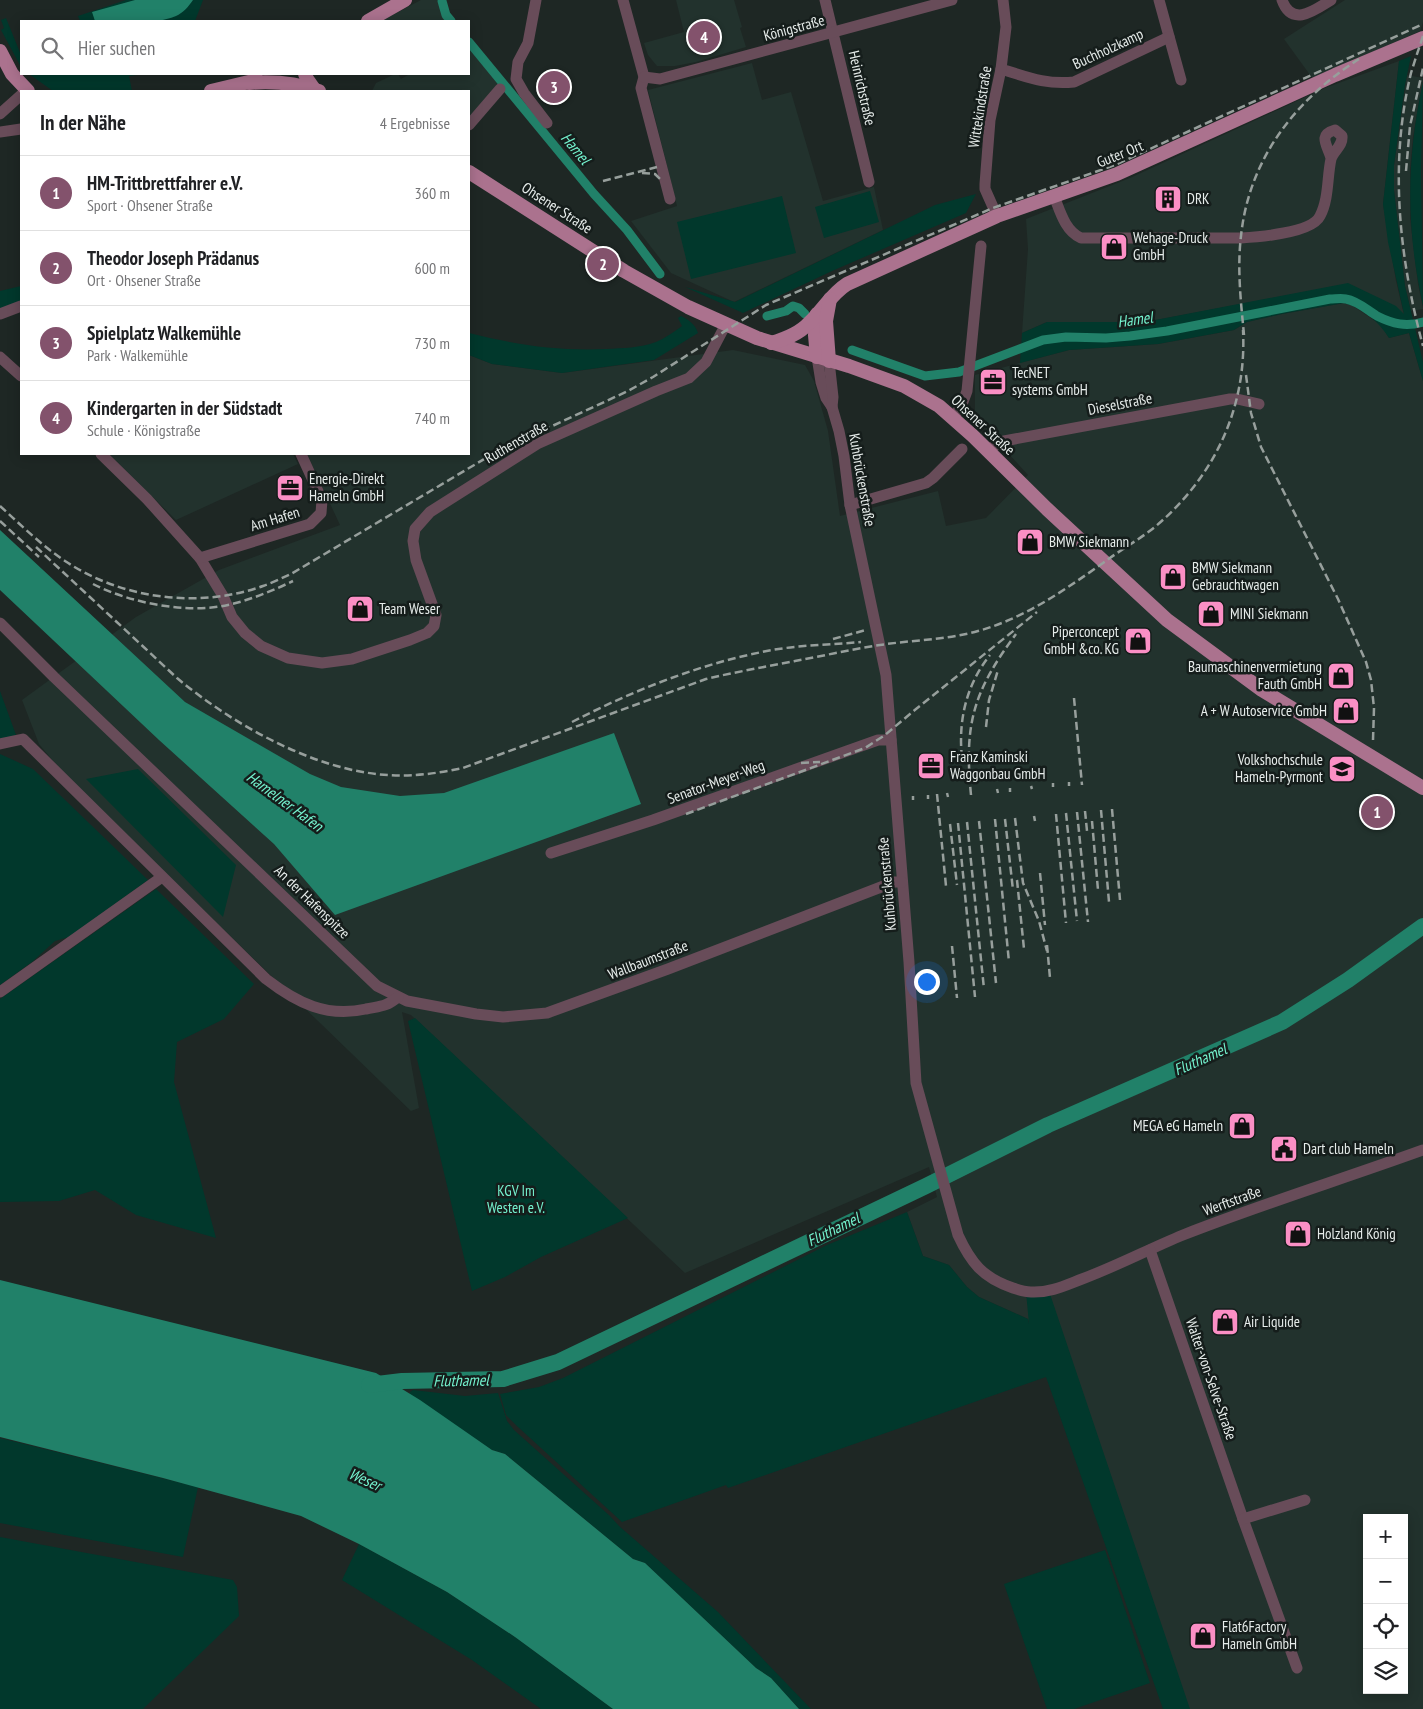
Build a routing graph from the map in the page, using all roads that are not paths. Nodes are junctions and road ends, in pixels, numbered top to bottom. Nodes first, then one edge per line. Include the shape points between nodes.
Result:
1 (405, 0) edge
2 (536, 0) edge
3 (624, 0) edge
4 (825, 0) edge
5 (952, 0) edge
6 (1003, 0) edge
7 (1160, 0) edge
8 (1282, 0) edge
9 (1331, 0) edge
10 (370, 20) edge
11 (834, 32) junction
12 (1169, 37) junction
13 (1423, 38) edge
14 (0, 51) edge
15 (1001, 69) junction
16 (269, 75) edge
17 (305, 75) edge
18 (644, 77) junction
19 (1181, 80) dead end
20 (249, 83) junction
21 (500, 89) dead end
22 (24, 90) edge
23 (216, 90) edge
24 (316, 90) edge
25 (20, 96) edge
26 (0, 114) edge
27 (470, 123) edge
28 (547, 123) dead end
29 (20, 129) edge
30 (0, 132) edge
31 (1332, 158) dead end
32 (470, 173) edge
33 (869, 182) dead end
34 (1054, 196) junction
35 (670, 199) dead end
36 (997, 216) junction
37 (980, 246) dead end
38 (830, 298) junction
39 (20, 306) edge
40 (0, 314) edge
41 (817, 314) junction
42 (726, 324) junction
43 (771, 343) junction
44 (0, 357) edge
45 (823, 359) junction
46 (20, 375) edge
47 (1259, 404) dead end
48 (953, 417) junction
49 (962, 449) dead end
50 (987, 450) junction
51 (102, 455) edge
52 (301, 455) edge
53 (850, 505) junction
54 (200, 558) junction
55 (0, 623) edge
56 (891, 740) junction
57 (0, 744) edge
58 (1423, 788) edge
59 (551, 853) dead end
60 (162, 877) junction
61 (902, 882) junction
62 (0, 992) edge
63 (398, 997) junction
64 (1423, 1150) edge
65 (1150, 1250) junction
66 (1056, 1289) joint
67 (1305, 1500) dead end
68 (1243, 1519) junction
69 (1298, 1668) dead end

1 - 10 main road
2 - 28 street via 528,42 518,62 516,79
3 - 18 street
4 - 11 street, Heinrichstraße
5 - 11 street, Königstraße
6 - 15 street, Wittekindstraße via 1006,27
7 - 12 street
8 - 9 street via 1288,11 1303,16
11 - 18 street, Königstraße via 660,79
11 - 33 street, Heinrichstraße
12 - 15 street, Buchholzkamp via 1074,82 1041,81
12 - 19 street
13 - 34 main road, Guter Ort via 1125,170
14 - 22 main road
15 - 36 street, Wittekindstraße via 990,120 986,189
16 - 20 main road
17 - 24 main road
18 - 35 street via 641,88
20 - 23 main road
20 - 24 main road via 282,82
21 - 27 street
25 - 26 street
29 - 30 street
31 - 34 street via 1317,221 1304,228 1264,236 1081,238 1068,228
32 - 42 main road, Ohsener Straße via 627,273
34 - 36 main road, Guter Ort
36 - 38 main road, Guter Ort via 848,284
37 - 48 street via 967,391
38 - 41 main road, Guter Ort
38 - 45 main road
39 - 40 street
41 - 43 main road, Guter Ort via 798,333
41 - 45 main road via 814,336
42 - 43 main road, Ohsener Straße
42 - 54 street, Ruthenstraße via 706,362 689,378 537,444 422,519 415,528 413,541 416,560 436,615 434,626 427,633 352,659 322,663 288,658 260,646 245,633 232,617
43 - 45 main road, Ohsener Straße
44 - 46 street
45 - 48 main road, Ohsener Straße via 904,386
45 - 53 street, Kuhbrückenstraße via 820,382 832,407
47 - 50 street, Dieselstraße via 1230,399 1004,441
48 - 50 main road, Ohsener Straße
49 - 53 street via 926,483
50 - 58 main road, Ohsener Straße via 1175,626 1265,692
51 - 54 street, Ruthenstraße
52 - 54 street, Am Hafen via 322,500 321,513 310,524
53 - 56 street, Kuhbrückenstraße via 886,675
55 - 63 street, An der Hafenspitze via 377,986
56 - 59 street, Senator-Meyer-Weg via 878,740
56 - 61 street, Kuhbrückenstraße
57 - 60 street via 23,739
60 - 62 street
60 - 63 street via 266,979 308,1005 329,1012 355,1012 389,1005
61 - 63 street, Wallbaumstraße via 894,882 547,1013 503,1017
61 - 66 street, Kuhbrückenstraße via 916,1083 958,1235 967,1254 986,1275 1026,1292
64 - 65 street, Werftstraße via 1255,1208
65 - 66 street, Werftstraße
65 - 68 street, Walter-von-Selve-Straße
67 - 68 street
68 - 69 street, Walter-von-Selve-Straße

